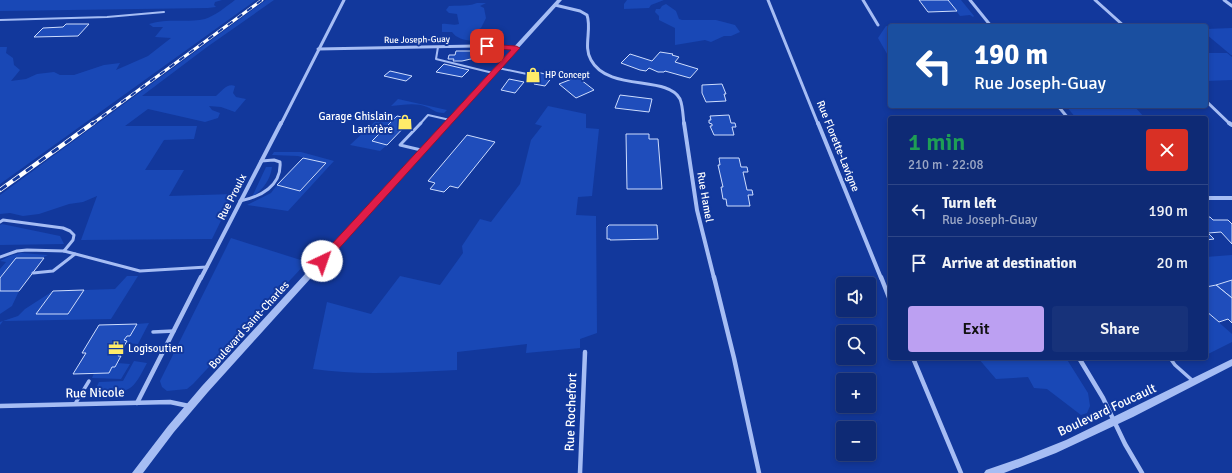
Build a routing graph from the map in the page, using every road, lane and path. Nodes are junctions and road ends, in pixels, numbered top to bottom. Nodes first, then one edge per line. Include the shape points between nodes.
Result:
1 (344, 0) edge
2 (768, 0) edge
3 (863, 0) edge
4 (970, 0) edge
5 (1095, 0) edge
6 (1224, 0) edge
7 (557, 3) edge
8 (1232, 6) edge
9 (164, 12) dead end
10 (0, 20) edge
11 (990, 24) edge
12 (1122, 24) edge
13 (878, 25) dead end
14 (438, 47) junction
15 (516, 48) junction
16 (318, 49) junction
17 (495, 71) junction
18 (527, 74) dead end
19 (1208, 103) edge
20 (1060, 108) edge
21 (1066, 116) edge
22 (450, 120) junction
23 (1232, 125) edge
24 (422, 151) junction
25 (261, 161) junction
26 (1208, 198) edge
27 (1232, 198) edge
28 (240, 201) junction
29 (0, 222) edge
30 (64, 251) junction
31 (75, 254) junction
32 (0, 257) edge
33 (207, 267) junction
34 (32, 273) dead end
35 (888, 295) edge
36 (174, 331) junction
37 (153, 332) dead end
38 (585, 352) dead end
39 (914, 360) edge
40 (1080, 360) edge
41 (1171, 360) edge
42 (1232, 362) edge
43 (89, 381) dead end
44 (1194, 382) junction
45 (137, 403) junction
46 (75, 404) junction
47 (0, 406) edge
48 (190, 407) junction
49 (1114, 421) junction
50 (137, 473) edge
51 (580, 473) edge
52 (759, 473) edge
53 (961, 473) edge
54 (988, 473) edge
55 (1142, 473) edge

1 - 16 street, Rue Proulx
2 - 35 street, Rue Florette-Lavigne
3 - 13 street
4 - 11 street
5 - 12 street
6 - 8 street
7 - 15 street, Boulevard Saint-Charles
7 - 52 street, Rue Hamel via 587,15 589,56 602,72 621,80 666,88 680,99 697,210 734,358
9 - 10 lane via 107,17
14 - 15 street, Rue Joseph-Guay
14 - 16 street, Rue Joseph-Guay
14 - 17 lane via 436,59
15 - 17 street, Boulevard Saint-Charles
16 - 25 street, Rue Proulx
17 - 18 lane
17 - 22 street, Boulevard Saint-Charles
19 - 23 street
20 - 21 street
22 - 24 street, Boulevard Saint-Charles
22 - 24 lane via 428,114 400,145
24 - 48 street, Boulevard Saint-Charles
25 - 28 street, Rue Proulx
25 - 28 lane via 280,162 275,183 261,196
26 - 27 street
28 - 33 street, Rue Proulx
29 - 30 lane via 3,220 70,231 74,235 73,240
30 - 31 lane
30 - 32 lane via 27,250
31 - 33 lane via 140,271
31 - 34 lane via 53,271
33 - 36 street, Rue Proulx
36 - 37 lane
36 - 45 street, Rue Proulx
38 - 51 street, Rue Rochefort
39 - 53 street
40 - 49 street
41 - 44 lane
42 - 44 street, Boulevard Foucault
43 - 46 lane
44 - 49 street, Boulevard Foucault
45 - 46 street, Rue Nicole
45 - 48 street, Rue Nicole via 170,402
46 - 47 street, Rue Nicole
48 - 50 street, Boulevard Saint-Charles
49 - 54 street, Boulevard Foucault via 1039,456
49 - 55 street

